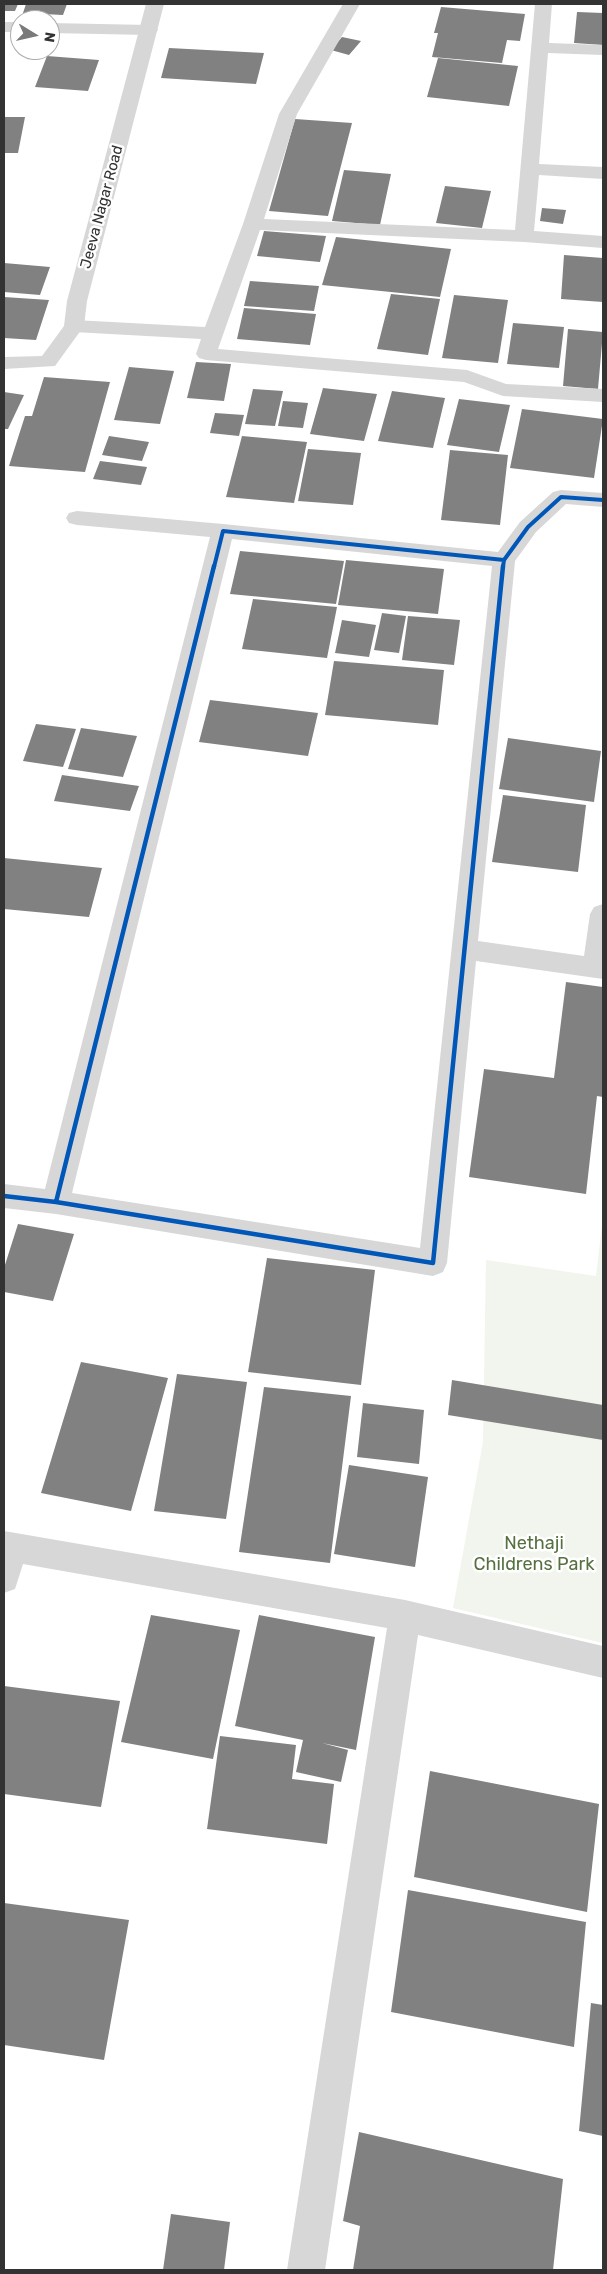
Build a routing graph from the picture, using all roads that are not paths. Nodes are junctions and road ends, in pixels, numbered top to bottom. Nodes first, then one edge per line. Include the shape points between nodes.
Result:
1 (155, 4) edge
2 (351, 4) edge
3 (544, 4) edge
4 (60, 28) edge
5 (149, 30) junction
6 (541, 48) junction
7 (603, 50) edge
8 (530, 168) junction
9 (603, 173) edge
10 (253, 224) junction
11 (524, 236) junction
12 (603, 242) edge
13 (74, 326) junction
14 (213, 334) junction
15 (4, 363) edge
16 (603, 396) edge
17 (603, 500) edge
18 (77, 518) dead end
19 (223, 531) junction
20 (504, 560) junction
21 (603, 914) edge
22 (465, 949) junction
23 (599, 969) edge
24 (4, 1196) edge
25 (56, 1202) junction
26 (8, 1546) edge
27 (4, 1578) edge
28 (405, 1616) junction
29 (603, 1662) edge
30 (306, 2270) edge

1 - 5 street, Jeeva Nagar Road
2 - 10 street via 288,114
3 - 6 street
4 - 5 street
5 - 13 street, Jeeva Nagar Road via 77,301
6 - 7 street
6 - 8 street
8 - 9 street
8 - 11 street
10 - 11 street
10 - 14 street
11 - 12 street
13 - 14 street
13 - 15 street, Jeeva Nagar Road via 48,362
14 - 16 street via 206,354 467,376 503,390
17 - 20 street via 561,497 528,527
18 - 19 street
19 - 20 street
19 - 25 street
20 - 22 street
21 - 23 street
22 - 23 street
22 - 25 street via 433,1264
24 - 25 street
26 - 27 street
26 - 28 street
28 - 29 street
28 - 30 street

